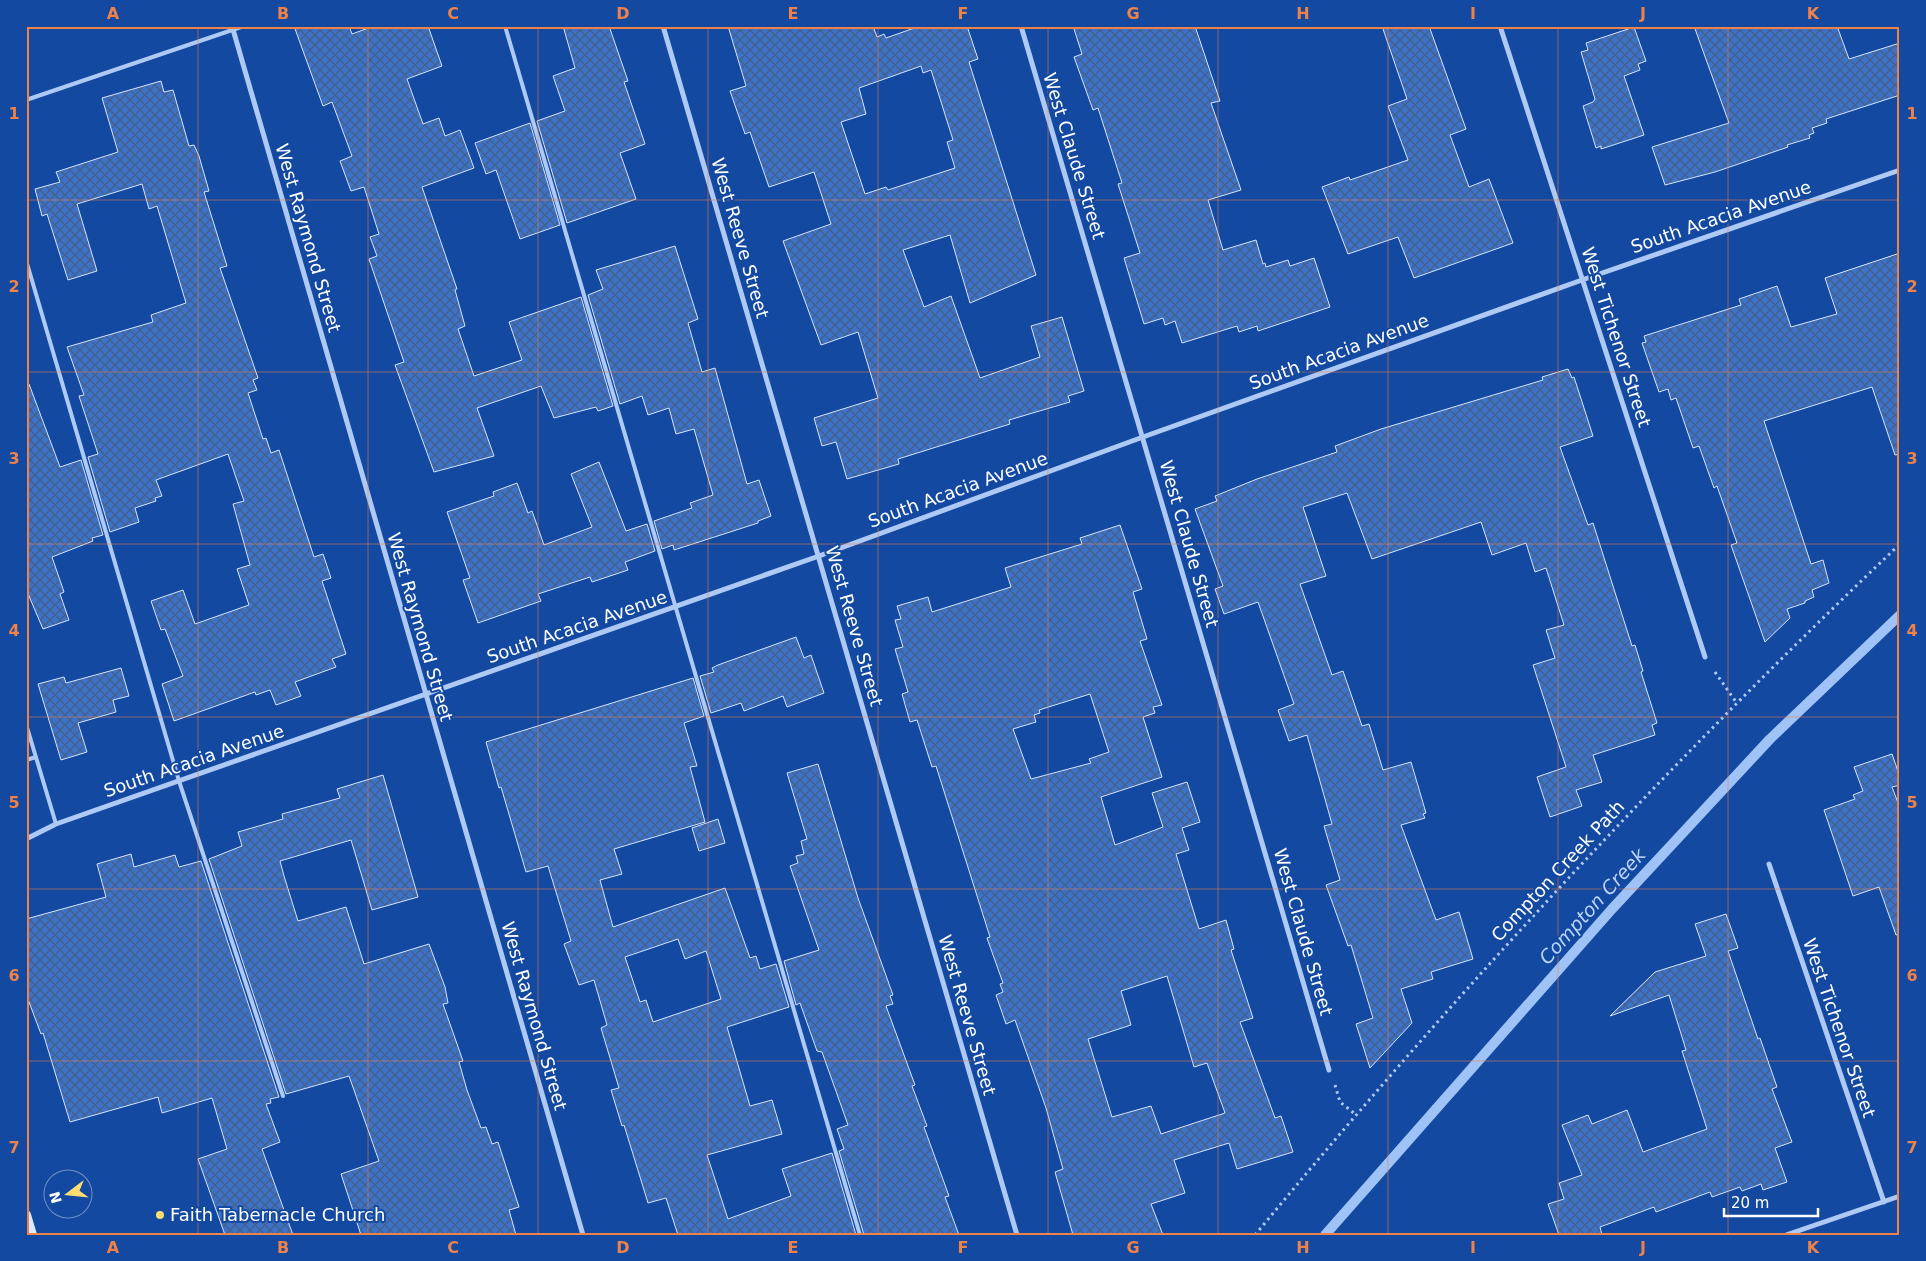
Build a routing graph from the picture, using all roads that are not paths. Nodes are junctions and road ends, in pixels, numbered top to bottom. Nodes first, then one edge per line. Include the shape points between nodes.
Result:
1 (244, 26) edge
2 (504, 26) edge
3 (663, 26) edge
4 (1021, 26) edge
5 (1500, 26) edge
6 (233, 28) edge
7 (26, 100) edge
8 (1900, 170) edge
9 (26, 260) edge
10 (1582, 280) junction
11 (1143, 437) junction
12 (819, 556) junction
13 (676, 606) junction
14 (1705, 657) road end
15 (426, 695) junction
16 (26, 724) edge
17 (36, 757) junction
18 (26, 760) edge
19 (179, 781) junction
20 (56, 824) junction
21 (26, 839) edge
22 (1768, 864) dead end
23 (1329, 1070) road end
24 (283, 1096) dead end
25 (1900, 1196) edge
26 (1884, 1202) junction
27 (26, 1216) edge
28 (32, 1235) edge
29 (583, 1235) edge
30 (860, 1235) edge
31 (1017, 1235) edge
32 (1786, 1235) edge

1 - 6 lane
2 - 13 lane
3 - 12 street, West Reeve Street
4 - 11 street, West Claude Street
5 - 10 street, West Tichenor Street
6 - 7 lane
6 - 15 street, West Raymond Street
8 - 10 street, South Acacia Avenue
9 - 19 lane
10 - 11 street, South Acacia Avenue
10 - 14 street, West Tichenor Street
11 - 12 street, South Acacia Avenue
11 - 23 street, West Claude Street
12 - 13 street, South Acacia Avenue
12 - 31 street, West Reeve Street
13 - 15 street, South Acacia Avenue
13 - 30 lane
15 - 19 street, South Acacia Avenue
15 - 29 street, West Raymond Street
16 - 17 lane
17 - 18 lane
17 - 20 lane
19 - 20 street, South Acacia Avenue
19 - 24 lane
20 - 21 street, South Acacia Avenue
22 - 26 street, West Tichenor Street
25 - 26 street
26 - 32 street
27 - 28 main road

